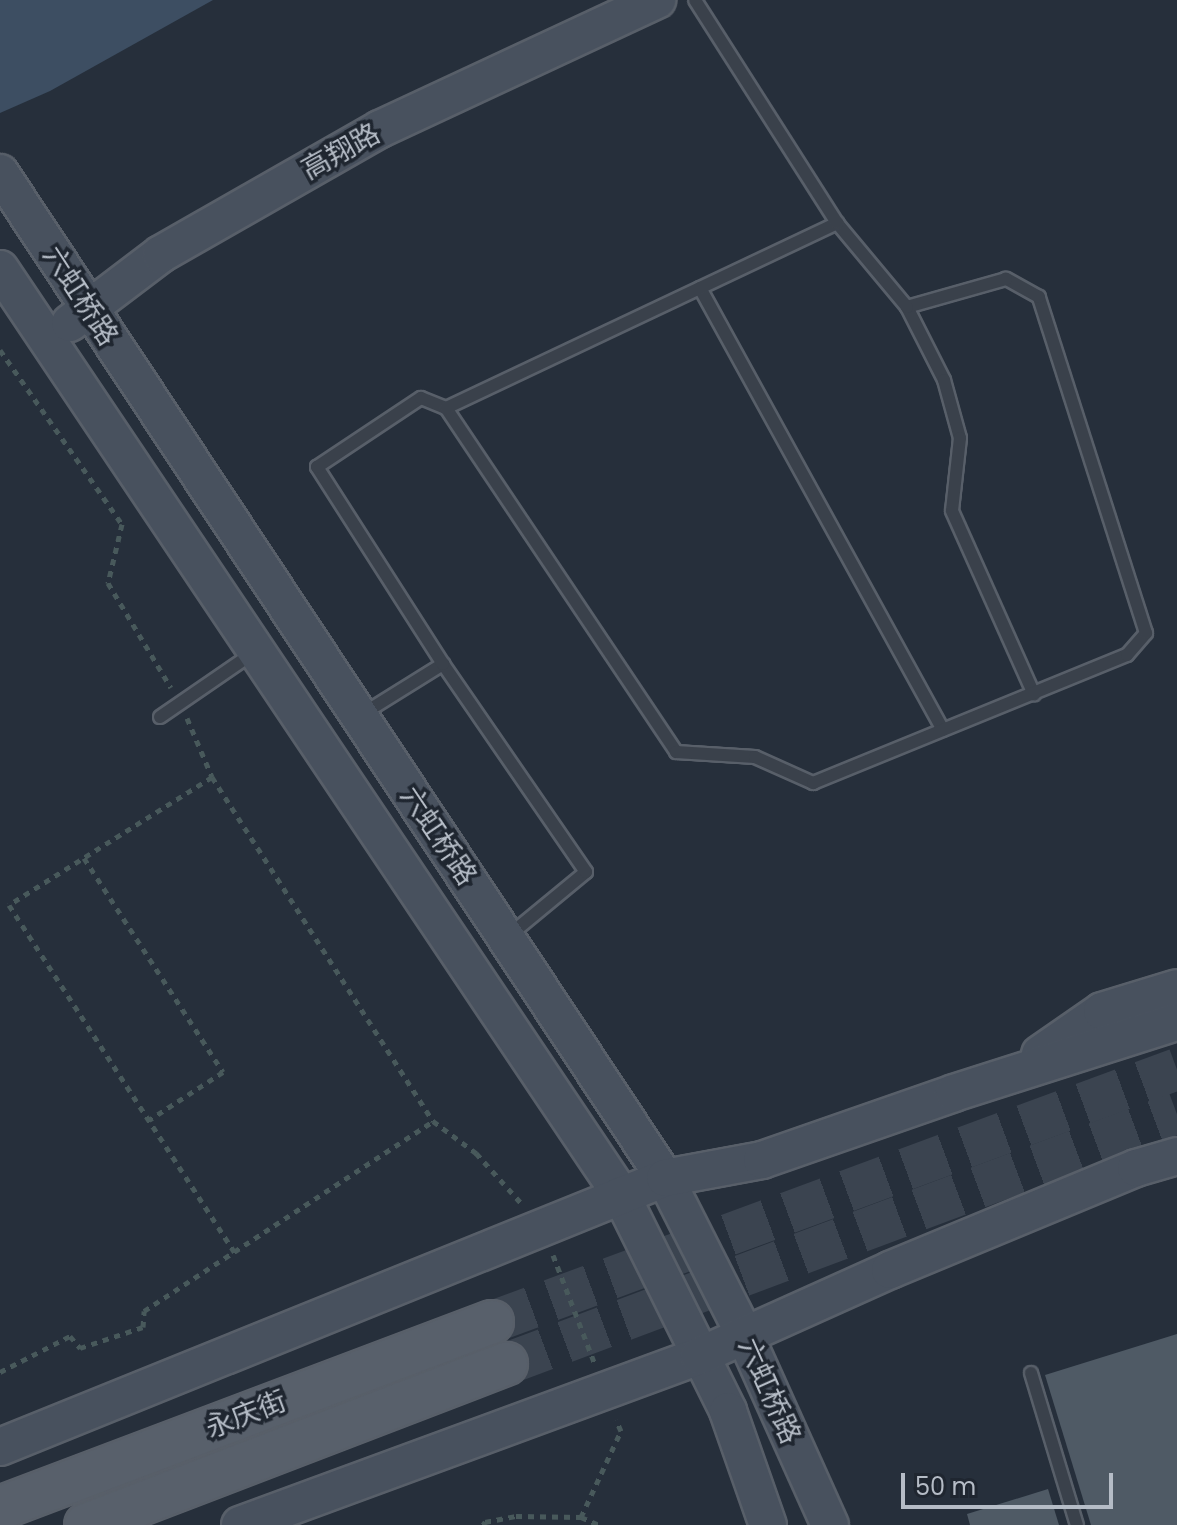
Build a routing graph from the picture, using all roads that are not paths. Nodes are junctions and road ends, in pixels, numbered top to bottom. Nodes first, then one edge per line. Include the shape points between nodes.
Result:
1 (657, 0) edge
2 (695, 0) edge
3 (0, 173) edge
4 (837, 223) junction
5 (0, 269) edge
6 (700, 288) junction
7 (907, 307) junction
8 (88, 309) junction
9 (47, 340) junction
10 (446, 408) junction
11 (256, 651) junction
12 (443, 664) junction
13 (1034, 694) junction
14 (358, 716) junction
15 (160, 717) dead end
16 (943, 730) junction
17 (512, 933) dead end
18 (1177, 988) edge
19 (1177, 1022) edge
20 (1010, 1076) junction
21 (1177, 1156) edge
22 (665, 1178) junction
23 (621, 1195) junction
24 (492, 1322) tunnel mouth
25 (745, 1336) junction
26 (699, 1356) junction
27 (506, 1364) tunnel mouth
28 (1031, 1373) dead end
29 (0, 1447) edge
30 (0, 1508) edge
31 (86, 1525) edge
32 (240, 1525) edge
33 (768, 1525) edge
34 (830, 1525) edge
35 (1077, 1525) edge

1 - 8 main road, 高翔路 via 380,129 161,254
2 - 4 lane
3 - 8 main road, 六虹桥路
4 - 6 lane
4 - 7 lane
5 - 9 main road, 六虹桥路
6 - 10 lane
6 - 16 lane
7 - 13 lane via 944,380 960,438 952,511
7 - 13 lane via 1006,279 1039,297 1146,633 1127,655
8 - 9 main road, 高翔路
8 - 14 main road, 六虹桥路
9 - 11 main road, 六虹桥路
10 - 12 lane via 421,398 317,467
10 - 16 lane via 676,752 755,757 813,783
11 - 15 lane
11 - 23 main road, 六虹桥路
12 - 14 lane
12 - 17 lane via 586,872
13 - 16 lane
14 - 22 main road, 六虹桥路
18 - 20 main road via 1102,1011
19 - 20 main road
20 - 22 main road via 762,1160
21 - 25 main road via 890,1270
22 - 23 main road
22 - 25 main road, 六虹桥路
23 - 26 main road, 六虹桥路
23 - 29 main road
24 - 30 main road, 永庆街
25 - 26 main road
25 - 34 main road, 六虹桥路
26 - 32 main road
26 - 33 main road, 六虹桥路 via 728,1411
27 - 31 main road, 永庆街
28 - 35 lane

